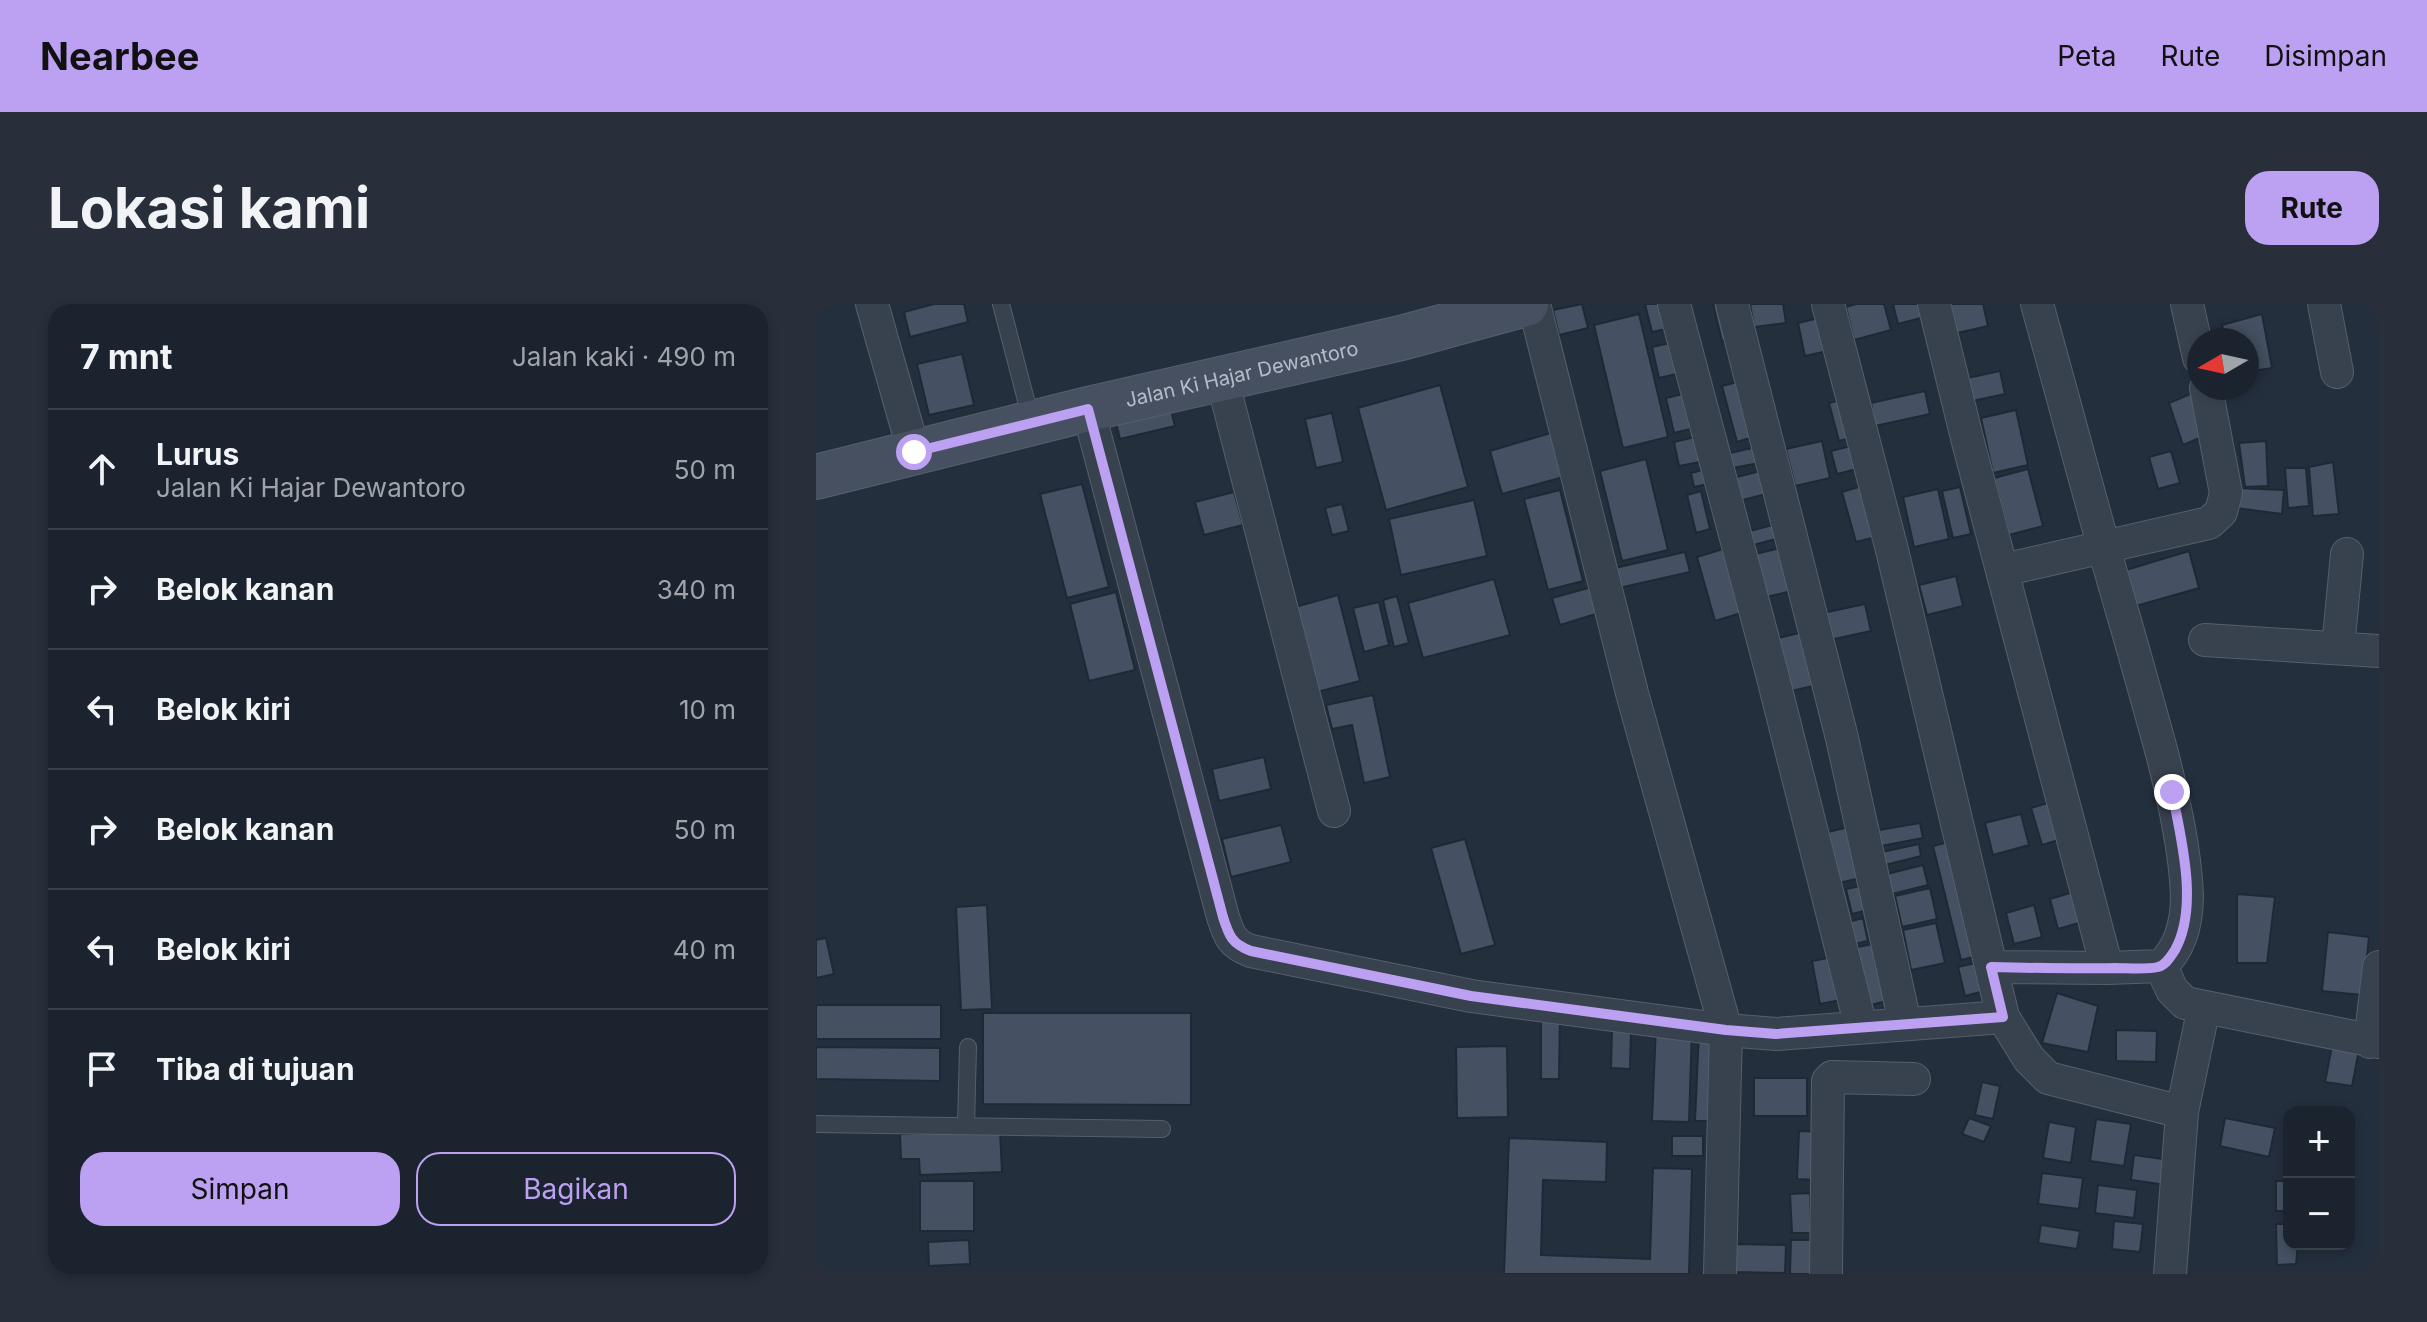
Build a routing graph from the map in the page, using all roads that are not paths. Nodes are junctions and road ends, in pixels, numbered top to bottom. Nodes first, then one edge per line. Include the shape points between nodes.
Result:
1 (872, 304) edge
2 (1001, 304) edge
3 (1526, 304) edge
4 (1534, 304) edge
5 (1674, 304) edge
6 (1732, 304) edge
7 (1828, 304) edge
8 (1934, 304) edge
9 (2037, 304) edge
10 (2187, 304) edge
11 (2324, 304) edge
12 (2192, 328) edge
13 (2337, 372) dead end
14 (1222, 379) junction
15 (2208, 400) edge
16 (1088, 409) junction
17 (1032, 424) junction
18 (914, 452) junction
19 (816, 477) edge
20 (2103, 546) junction
21 (2347, 554) dead end
22 (2003, 570) junction
23 (2205, 640) dead end
24 (2338, 648) junction
25 (2379, 651) edge
26 (1334, 811) dead end
27 (2161, 966) junction
28 (1991, 967) junction
29 (2379, 967) edge
30 (2107, 968) junction
31 (2204, 1007) junction
32 (2003, 1017) junction
33 (1905, 1023) junction
34 (1861, 1027) junction
35 (1726, 1030) junction
36 (2374, 1042) edge
37 (968, 1047) dead end
38 (1914, 1079) dead end
39 (2182, 1112) junction
40 (816, 1124) edge
41 (966, 1126) junction
42 (1162, 1129) dead end
43 (1720, 1274) edge
44 (1826, 1274) edge
45 (2170, 1274) edge

1 - 18 street
2 - 17 lane
3 - 14 street, Jalan Ki Hajar Dewantoro
4 - 35 street via 1632,693
5 - 34 street
6 - 33 street via 1842,738
7 - 28 street
8 - 22 street
9 - 20 street
10 - 12 street
11 - 13 street
14 - 16 street, Jalan Ki Hajar Dewantoro
14 - 26 street
15 - 20 street via 2226,493 2221,512 2209,523
16 - 17 street, Jalan Ki Hajar Dewantoro
16 - 35 street via 1223,917 1237,946 1471,996
17 - 18 street, Jalan Ki Hajar Dewantoro
18 - 19 street, Jalan Ki Hajar Dewantoro
20 - 22 street
20 - 27 street via 2155,723 2181,839 2185,922 2179,943
21 - 24 street
22 - 30 street
23 - 24 street
24 - 25 street
27 - 30 street
27 - 31 street via 2185,1003
28 - 30 street
28 - 32 street
29 - 36 street
31 - 36 street
31 - 39 street
32 - 33 street
32 - 39 street via 2029,1059 2048,1078
33 - 34 street
34 - 35 street via 1776,1034
35 - 43 street
37 - 41 lane
38 - 44 street via 1828,1081
39 - 45 street
40 - 41 lane
41 - 42 lane

